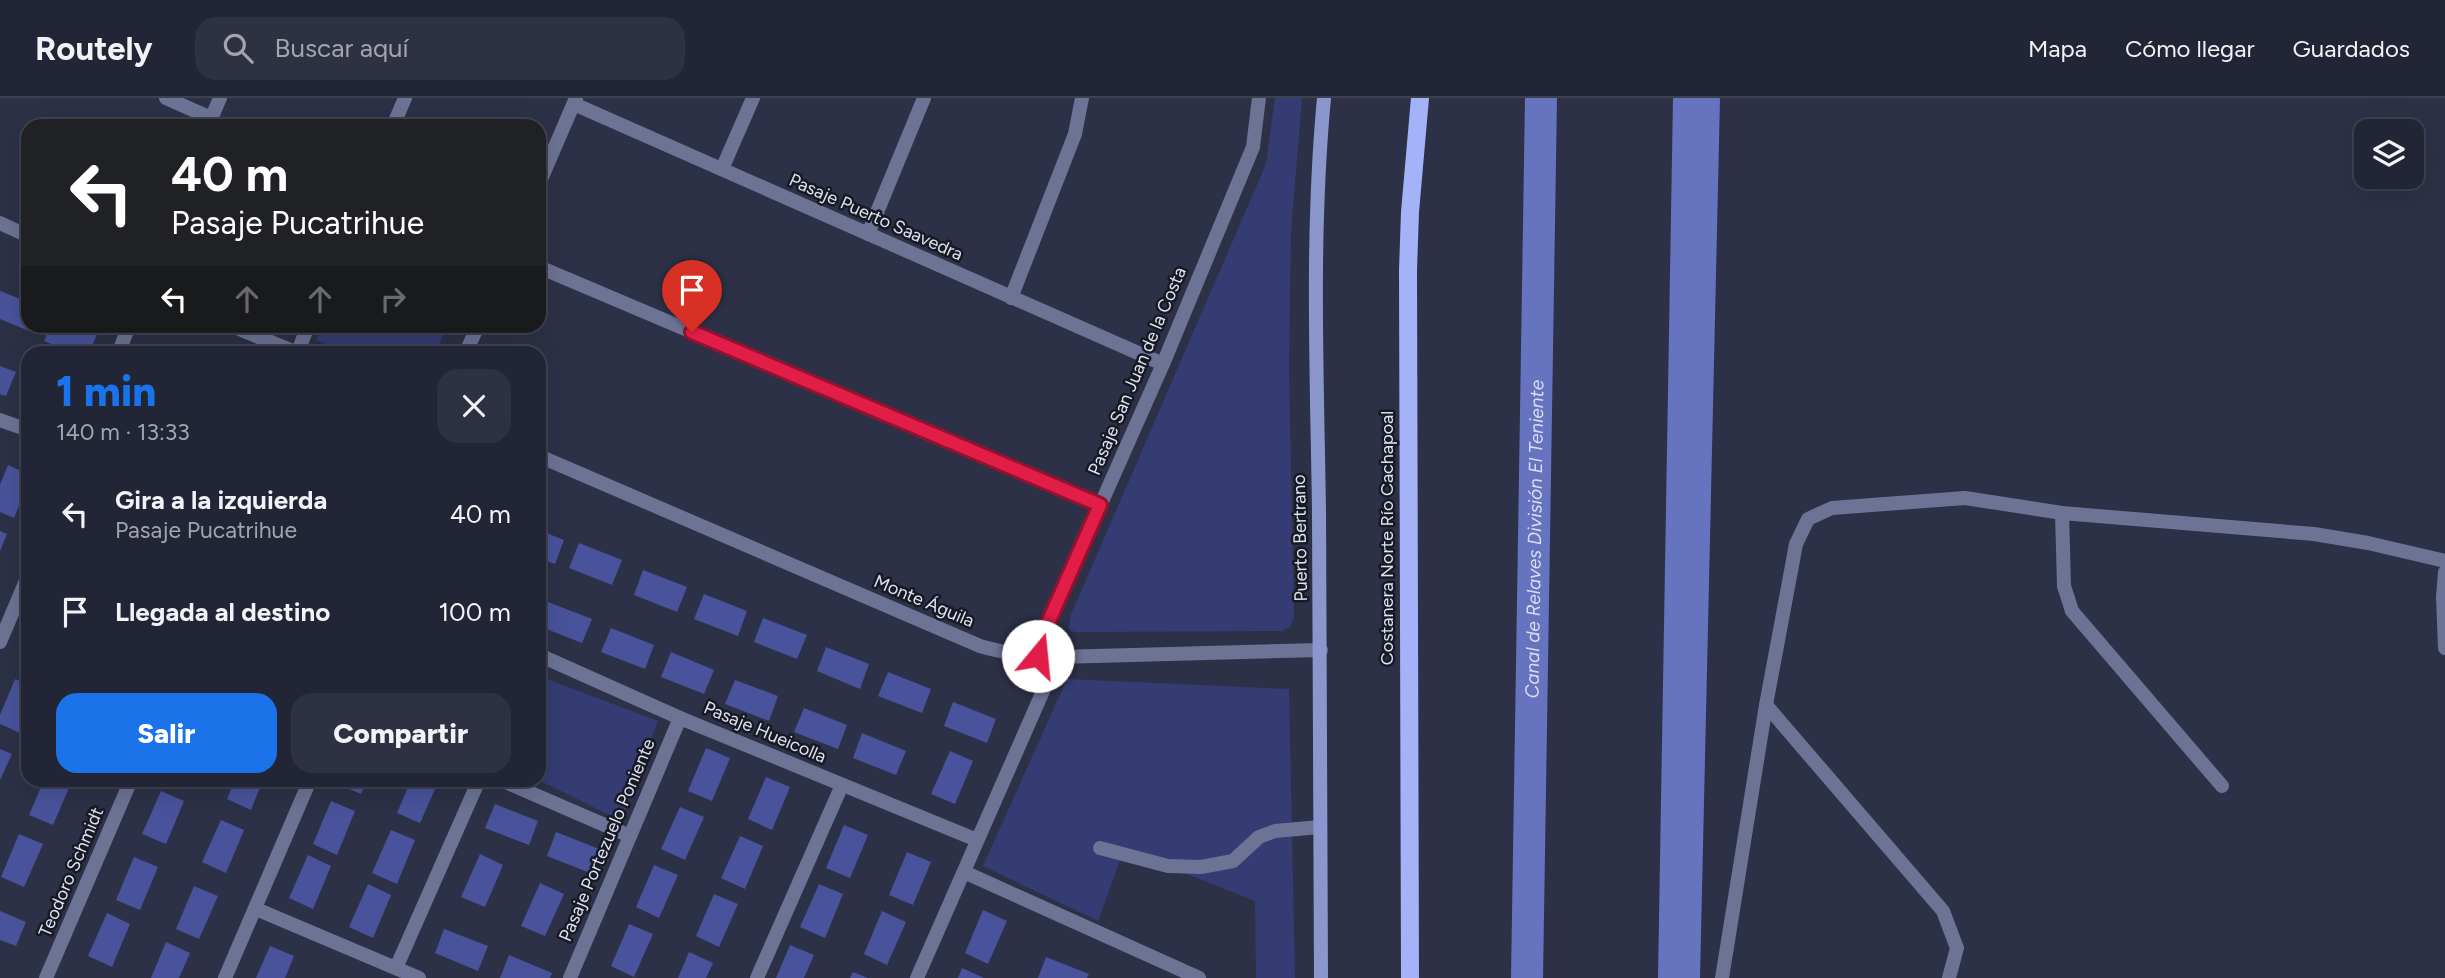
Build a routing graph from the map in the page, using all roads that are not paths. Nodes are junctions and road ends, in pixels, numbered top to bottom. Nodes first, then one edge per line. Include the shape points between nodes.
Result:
1 (166, 98) edge
2 (220, 98) edge
3 (405, 98) edge
4 (753, 98) edge
5 (924, 98) edge
6 (1082, 98) edge
7 (1259, 98) edge
8 (1324, 98) edge
9 (1420, 98) edge
10 (575, 101) edge
11 (204, 119) edge
12 (211, 119) edge
13 (396, 119) edge
14 (546, 168) edge
15 (722, 169) junction
16 (0, 223) edge
17 (21, 233) edge
18 (868, 234) junction
19 (546, 270) edge
20 (1011, 298) junction
21 (249, 333) edge
22 (281, 346) edge
23 (1163, 364) junction
24 (0, 420) edge
25 (21, 428) edge
26 (546, 459) edge
27 (1100, 505) junction
28 (2062, 513) junction
29 (2445, 561) edge
30 (2445, 572) edge
31 (21, 592) edge
32 (0, 642) edge
33 (2445, 648) edge
34 (1321, 650) junction
35 (1038, 656) junction
36 (546, 657) edge
37 (1058, 657) junction
38 (1766, 705) junction
39 (680, 718) junction
40 (842, 785) junction
41 (2222, 786) dead end
42 (128, 787) edge
43 (307, 787) edge
44 (476, 787) edge
45 (517, 787) edge
46 (1320, 827) junction
47 (630, 836) junction
48 (978, 840) junction
49 (1100, 848) dead end
50 (964, 872) junction
51 (256, 909) junction
52 (396, 968) junction
53 (46, 978) edge
54 (225, 978) edge
55 (419, 978) edge
56 (570, 978) edge
57 (757, 978) edge
58 (917, 978) edge
59 (1199, 978) edge
60 (1321, 978) edge
61 (1410, 978) edge
62 (1722, 978) edge
63 (1949, 978) edge

1 - 11 street
2 - 12 street
3 - 13 street
4 - 15 street
5 - 18 street
6 - 20 street via 1075,134
7 - 23 street, Pasaje San Juan de la Costa via 1253,147
8 - 34 street, Puerto Bertrano via 1317,206
9 - 61 main road, Costanera Norte Río Cachapoal via 1408,308
10 - 14 street
10 - 15 street, Pasaje Puerto Saavedra
15 - 18 street, Pasaje Puerto Saavedra
16 - 17 street
18 - 20 street, Pasaje Puerto Saavedra
19 - 27 street
20 - 23 street, Pasaje Puerto Saavedra
21 - 22 street
23 - 27 street, Pasaje San Juan de la Costa
24 - 25 street
26 - 35 street, Monte Águila via 980,646
27 - 35 street, Pasaje San Juan de la Costa via 1041,639
28 - 29 street via 2314,534
28 - 38 street via 1965,498 1832,508 1808,519 1796,544
28 - 41 street via 2064,586 2072,611
30 - 33 street
31 - 32 street
34 - 37 street, Monte Águila
34 - 46 street, Puerto Bertrano
35 - 37 street, Monte Águila
36 - 39 street, Pasaje Hueicolla
37 - 48 street
38 - 62 street
38 - 63 street via 1943,911 1957,948
39 - 40 street, Pasaje Hueicolla
39 - 47 street, Pasaje Portezuelo Poniente
40 - 48 street, Pasaje Hueicolla
40 - 57 street
42 - 53 street, Teodoro Schmidt
43 - 51 street
44 - 52 street
45 - 47 street
46 - 49 street via 1275,831 1259,838 1233,861 1201,867 1168,866
46 - 60 street, Puerto Bertrano
47 - 56 street, Pasaje Portezuelo Poniente
48 - 50 street
50 - 58 street
50 - 59 street
51 - 52 street
51 - 54 street
52 - 55 street

